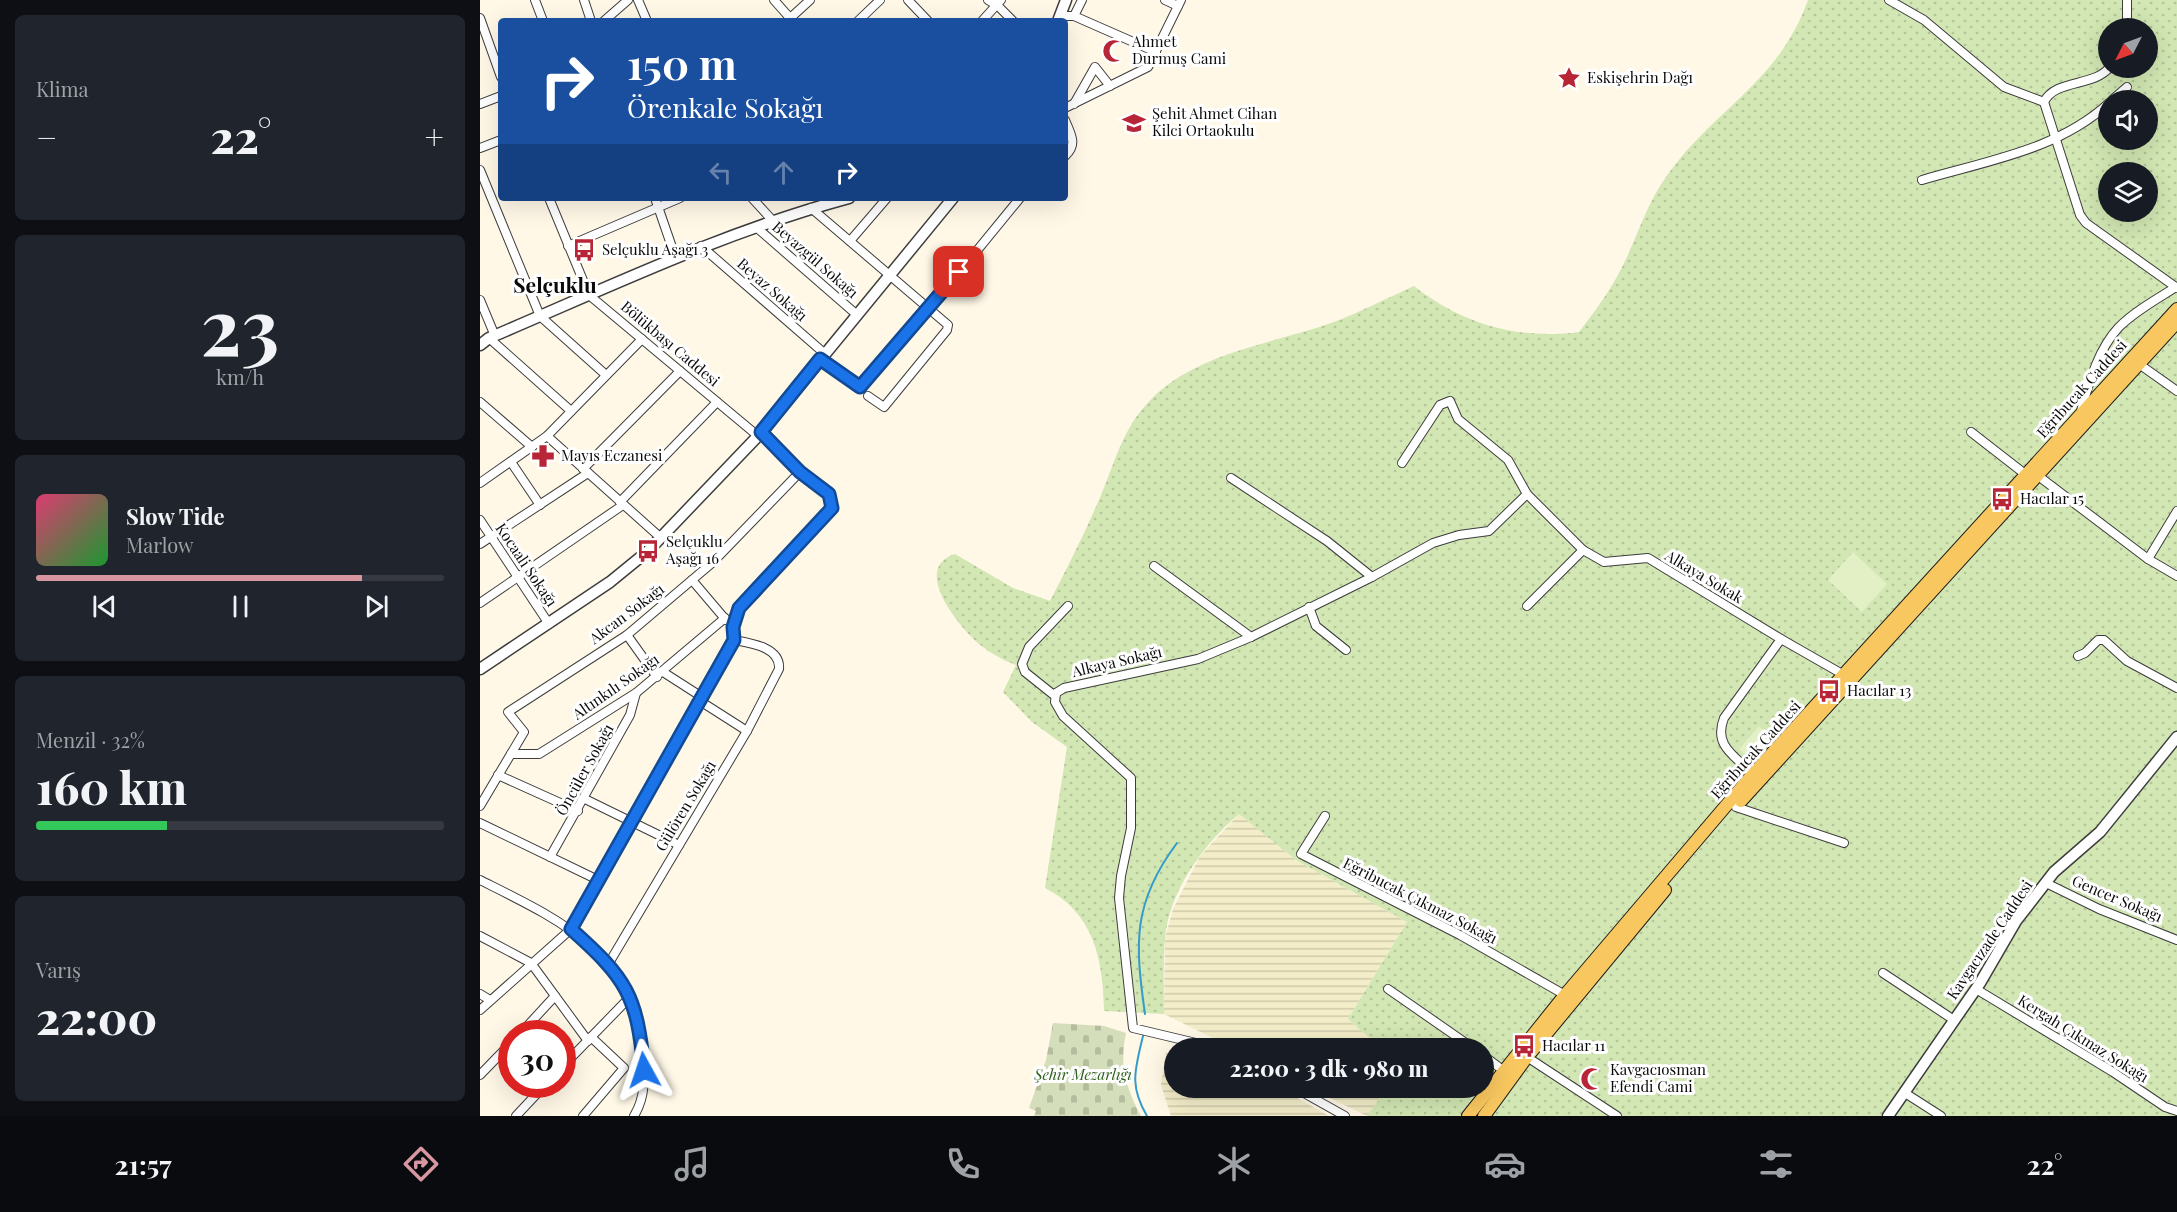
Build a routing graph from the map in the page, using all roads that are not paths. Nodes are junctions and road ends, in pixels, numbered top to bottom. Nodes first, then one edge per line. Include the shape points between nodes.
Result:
1 (535, 0) edge
2 (584, 0) edge
3 (628, 0) edge
4 (638, 0) edge
5 (774, 0) edge
6 (810, 0) edge
7 (880, 0) edge
8 (908, 0) edge
9 (988, 0) edge
10 (1066, 0) edge
11 (1082, 0) edge
12 (1165, 0) edge
13 (1889, 0) edge
14 (2127, 0) edge
15 (999, 3) edge
16 (1180, 3) edge
17 (1074, 16) junction
18 (480, 18) edge
19 (542, 18) edge
20 (590, 18) edge
21 (607, 18) edge
22 (646, 18) edge
23 (788, 18) edge
24 (791, 18) edge
25 (862, 18) edge
26 (925, 18) edge
27 (985, 18) edge
28 (1010, 18) edge
29 (1059, 18) edge
30 (1064, 18) edge
31 (2127, 18) edge
32 (1156, 52) junction
33 (498, 69) edge
34 (2098, 78) edge
35 (1110, 86) junction
36 (2127, 87) dead end
37 (2124, 90) edge
38 (498, 97) edge
39 (2044, 102) junction
40 (480, 104) edge
41 (1074, 104) junction
42 (1068, 107) edge
43 (2098, 113) edge
44 (1068, 127) edge
45 (2055, 140) junction
46 (498, 141) edge
47 (480, 148) edge
48 (1068, 153) edge
49 (480, 170) edge
50 (1922, 180) dead end
51 (552, 201) edge
52 (656, 201) edge
53 (672, 201) edge
54 (755, 201) edge
55 (828, 201) edge
56 (884, 201) edge
57 (951, 201) edge
58 (1014, 201) edge
59 (657, 207) junction
60 (811, 208) junction
61 (773, 221) junction
62 (756, 227) junction
63 (850, 241) junction
64 (568, 246) junction
65 (701, 246) junction
66 (675, 256) junction
67 (890, 276) junction
68 (2176, 287) edge
69 (589, 295) junction
70 (480, 300) edge
71 (930, 308) junction
72 (2177, 309) edge
73 (856, 314) junction
74 (540, 316) junction
75 (2177, 322) edge
76 (642, 339) junction
77 (488, 340) edge
78 (822, 356) junction
79 (2139, 364) junction
80 (680, 371) junction
81 (606, 375) junction
82 (2177, 391) edge
83 (868, 396) dead end
84 (480, 402) edge
85 (717, 402) junction
86 (571, 411) junction
87 (2081, 412) junction
88 (1971, 432) dead end
89 (760, 434) junction
90 (547, 436) junction
91 (532, 447) junction
92 (511, 462) junction
93 (1402, 463) dead end
94 (586, 471) junction
95 (800, 472) junction
96 (2031, 475) junction
97 (1231, 478) dead end
98 (480, 483) edge
99 (1527, 494) junction
100 (622, 503) junction
101 (540, 505) junction
102 (2177, 511) edge
103 (480, 520) edge
104 (490, 537) junction
105 (661, 538) junction
106 (480, 544) edge
107 (1583, 550) junction
108 (2148, 559) junction
109 (1154, 566) dead end
110 (2177, 576) edge
111 (1372, 577) junction
112 (518, 578) junction
113 (692, 580) junction
114 (480, 603) edge
115 (1068, 606) dead end
116 (1527, 606) dead end
117 (1309, 607) junction
118 (725, 618) junction
119 (549, 624) junction
120 (733, 627) junction
121 (627, 635) junction
122 (1251, 637) junction
123 (1781, 639) junction
124 (734, 640) junction
125 (1346, 650) dead end
126 (2078, 656) dead end
127 (480, 669) edge
128 (660, 674) junction
129 (1844, 675) junction
130 (2177, 688) edge
131 (636, 693) junction
132 (1055, 696) junction
133 (701, 699) junction
134 (747, 731) junction
135 (2177, 737) edge
136 (511, 754) junction
137 (1754, 774) junction
138 (498, 775) junction
139 (585, 799) junction
140 (480, 806) edge
141 (1736, 807) junction
142 (578, 811) junction
143 (1325, 816) dead end
144 (632, 820) junction
145 (480, 823) edge
146 (1844, 843) dead end
147 (679, 845) junction
148 (550, 857) junction
149 (480, 880) edge
150 (598, 880) junction
151 (2046, 883) junction
152 (571, 929) junction
153 (480, 936) edge
154 (2177, 940) edge
155 (531, 963) junction
156 (609, 963) junction
157 (1883, 973) dead end
158 (1388, 989) dead end
159 (1976, 989) junction
160 (480, 994) edge
161 (1565, 994) junction
162 (555, 996) junction
163 (630, 997) junction
164 (490, 1000) junction
165 (480, 1010) edge
166 (533, 1020) edge
167 (1954, 1020) junction
168 (1175, 1038) edge
169 (1459, 1038) edge
170 (589, 1039) junction
171 (576, 1052) edge
172 (498, 1056) edge
173 (1527, 1057) junction
174 (1494, 1064) edge
175 (1504, 1071) junction
176 (480, 1075) edge
177 (1905, 1093) junction
178 (533, 1098) edge
179 (1313, 1098) edge
180 (2177, 1111) edge
181 (516, 1116) edge
182 (583, 1116) edge
183 (634, 1116) edge
184 (1345, 1116) edge
185 (1468, 1116) edge
186 (1484, 1116) edge
187 (1617, 1116) edge
188 (1888, 1116) edge
189 (1941, 1116) edge

1 - 19 street
2 - 20 street
3 - 21 street
4 - 22 street
5 - 23 street
6 - 24 street
7 - 25 street
8 - 26 street
9 - 15 street
10 - 29 street
11 - 17 street
12 - 16 street
13 - 39 street via 1924,20 2004,87
14 - 31 street
15 - 27 street
15 - 28 street
16 - 32 street
17 - 30 street
17 - 32 street
18 - 33 street
32 - 35 street via 1148,67
34 - 39 street via 2051,93
35 - 41 street
35 - 41 street via 1095,67
36 - 37 street
38 - 40 street
39 - 45 street
41 - 42 street
43 - 45 street
44 - 48 street via 1074,142
45 - 50 street
45 - 68 street via 2086,223
46 - 47 street
49 - 74 street
51 - 64 street, Bölükbaşı Caddesi
52 - 59 street
53 - 59 street
54 - 61 street
55 - 60 street
56 - 63 street
57 - 67 street
58 - 71 street
59 - 64 street
59 - 66 street
60 - 61 street
60 - 63 street
61 - 62 street
62 - 65 street
62 - 73 street, Beyazgül Sokağı
63 - 67 street
64 - 69 street, Bölükbaşı Caddesi
65 - 66 street
65 - 78 street, Beyaz Sokağı
66 - 69 street
67 - 71 street
67 - 73 street
68 - 87 street via 2119,328 2090,379
69 - 74 street
69 - 76 street, Bölükbaşı Caddesi
70 - 77 street
71 - 78 street, Beyaz Sokağı via 860,387
71 - 83 street via 947,324 947,330 884,407
72 - 87 main road, Eğribucak Caddesi
73 - 78 street
74 - 77 street
74 - 81 street
75 - 79 main road, Eğribucak Caddesi
76 - 80 street, Bölükbaşı Caddesi
76 - 81 street
77 - 86 street
78 - 89 street
79 - 82 street
79 - 96 main road, Eğribucak Caddesi
80 - 85 street, Bölükbaşı Caddesi
80 - 94 street
81 - 86 street
84 - 91 street
85 - 89 street, Bölükbaşı Caddesi
85 - 100 street
86 - 90 street
87 - 96 main road, Eğribucak Caddesi
88 - 96 street
89 - 95 street, Bölükbaşı Caddesi
89 - 105 street
90 - 91 street
90 - 94 street
91 - 92 street
92 - 98 street
92 - 101 street
93 - 99 street, Alkaya Sokak via 1440,405 1450,401 1458,419 1508,460
94 - 100 street
94 - 101 street
95 - 113 street, Akcan Sokağı
95 - 120 street, Bölükbaşı Caddesi via 829,494 832,508 739,608
96 - 108 street
96 - 129 main road, Eğribucak Caddesi
96 - 141 main road, Eğribucak Caddesi
97 - 111 street via 1327,541
99 - 107 street, Alkaya Sokak
99 - 111 street, Alkaya Sokağı via 1489,531 1433,543
100 - 105 street
100 - 112 street
101 - 104 street
102 - 108 street
103 - 104 street, Kocaali Sokağı
104 - 106 street
104 - 112 street, Kocaali Sokağı
105 - 119 street via 610,582
107 - 116 street
107 - 123 street, Alkaya Sokak via 1604,562 1648,558
108 - 110 street
109 - 122 street
111 - 117 street, Alkaya Sokağı
112 - 114 street
112 - 119 street, Kocaali Sokağı
113 - 118 street
113 - 121 street, Akcan Sokağı
115 - 132 street via 1029,647 1022,664 1025,672
117 - 122 street, Alkaya Sokağı
117 - 125 street via 1316,626
118 - 120 street
118 - 128 street, Altınkılı Sokağı
119 - 127 street
120 - 124 street
121 - 128 street
121 - 136 street, Akcan Sokağı via 508,712 524,732
122 - 132 street, Alkaya Sokağı via 1198,659 1064,688
123 - 129 street, Alkaya Sokak
123 - 137 street via 1720,728 1722,742
124 - 133 street
124 - 134 street, Gülören Sokağı via 767,649 779,661 779,669
126 - 130 street via 2098,640 2104,640 2127,661
128 - 131 street, Altınkılı Sokağı
128 - 133 street
129 - 137 main road, Eğribucak Caddesi
131 - 136 street, Altınkılı Sokağı via 539,754
131 - 139 street, Öncüler Sokağı via 630,716
132 - 168 street via 1063,716 1131,777 1131,828 1119,898 1133,1028
133 - 134 street
133 - 144 street
134 - 147 street, Gülören Sokağı
135 - 151 street, Kavgacızade Caddesi via 2100,832
136 - 138 street
137 - 161 main road, Eğribucak Caddesi
138 - 140 street
138 - 142 street
139 - 142 street, Öncüler Sokağı
139 - 144 street
141 - 146 street
141 - 173 main road, Eğribucak Caddesi
142 - 148 street, Öncüler Sokağı
143 - 161 street, Eğribucak Çıkmaz Sokağı via 1301,854 1460,934
144 - 147 street
144 - 150 street
145 - 148 street
147 - 156 street, Gülören Sokağı
148 - 150 street
149 - 152 street
150 - 152 street
151 - 154 street, Gencer Sokağı
151 - 159 street, Kavgacızade Caddesi via 2016,921
152 - 155 street
152 - 156 street
153 - 155 street
155 - 162 street
155 - 164 street
156 - 163 street
157 - 167 street
158 - 169 street
159 - 167 street, Kavgacızade Caddesi
159 - 180 street, Kergah Çıkmaz Sokağı via 2164,1107
160 - 164 street
161 - 175 main road, Eğribucak Caddesi
162 - 166 street
162 - 170 street
163 - 170 street
163 - 183 street via 640,1027 645,1087
164 - 165 street
167 - 177 street, Kavgacızade Caddesi
170 - 171 street
170 - 182 street via 624,1068
172 - 176 street
173 - 186 main road, Eğribucak Caddesi
173 - 187 street
174 - 175 street
175 - 185 main road, Eğribucak Caddesi
177 - 188 street, Kavgacızade Caddesi
177 - 189 street
178 - 181 street
179 - 184 street

